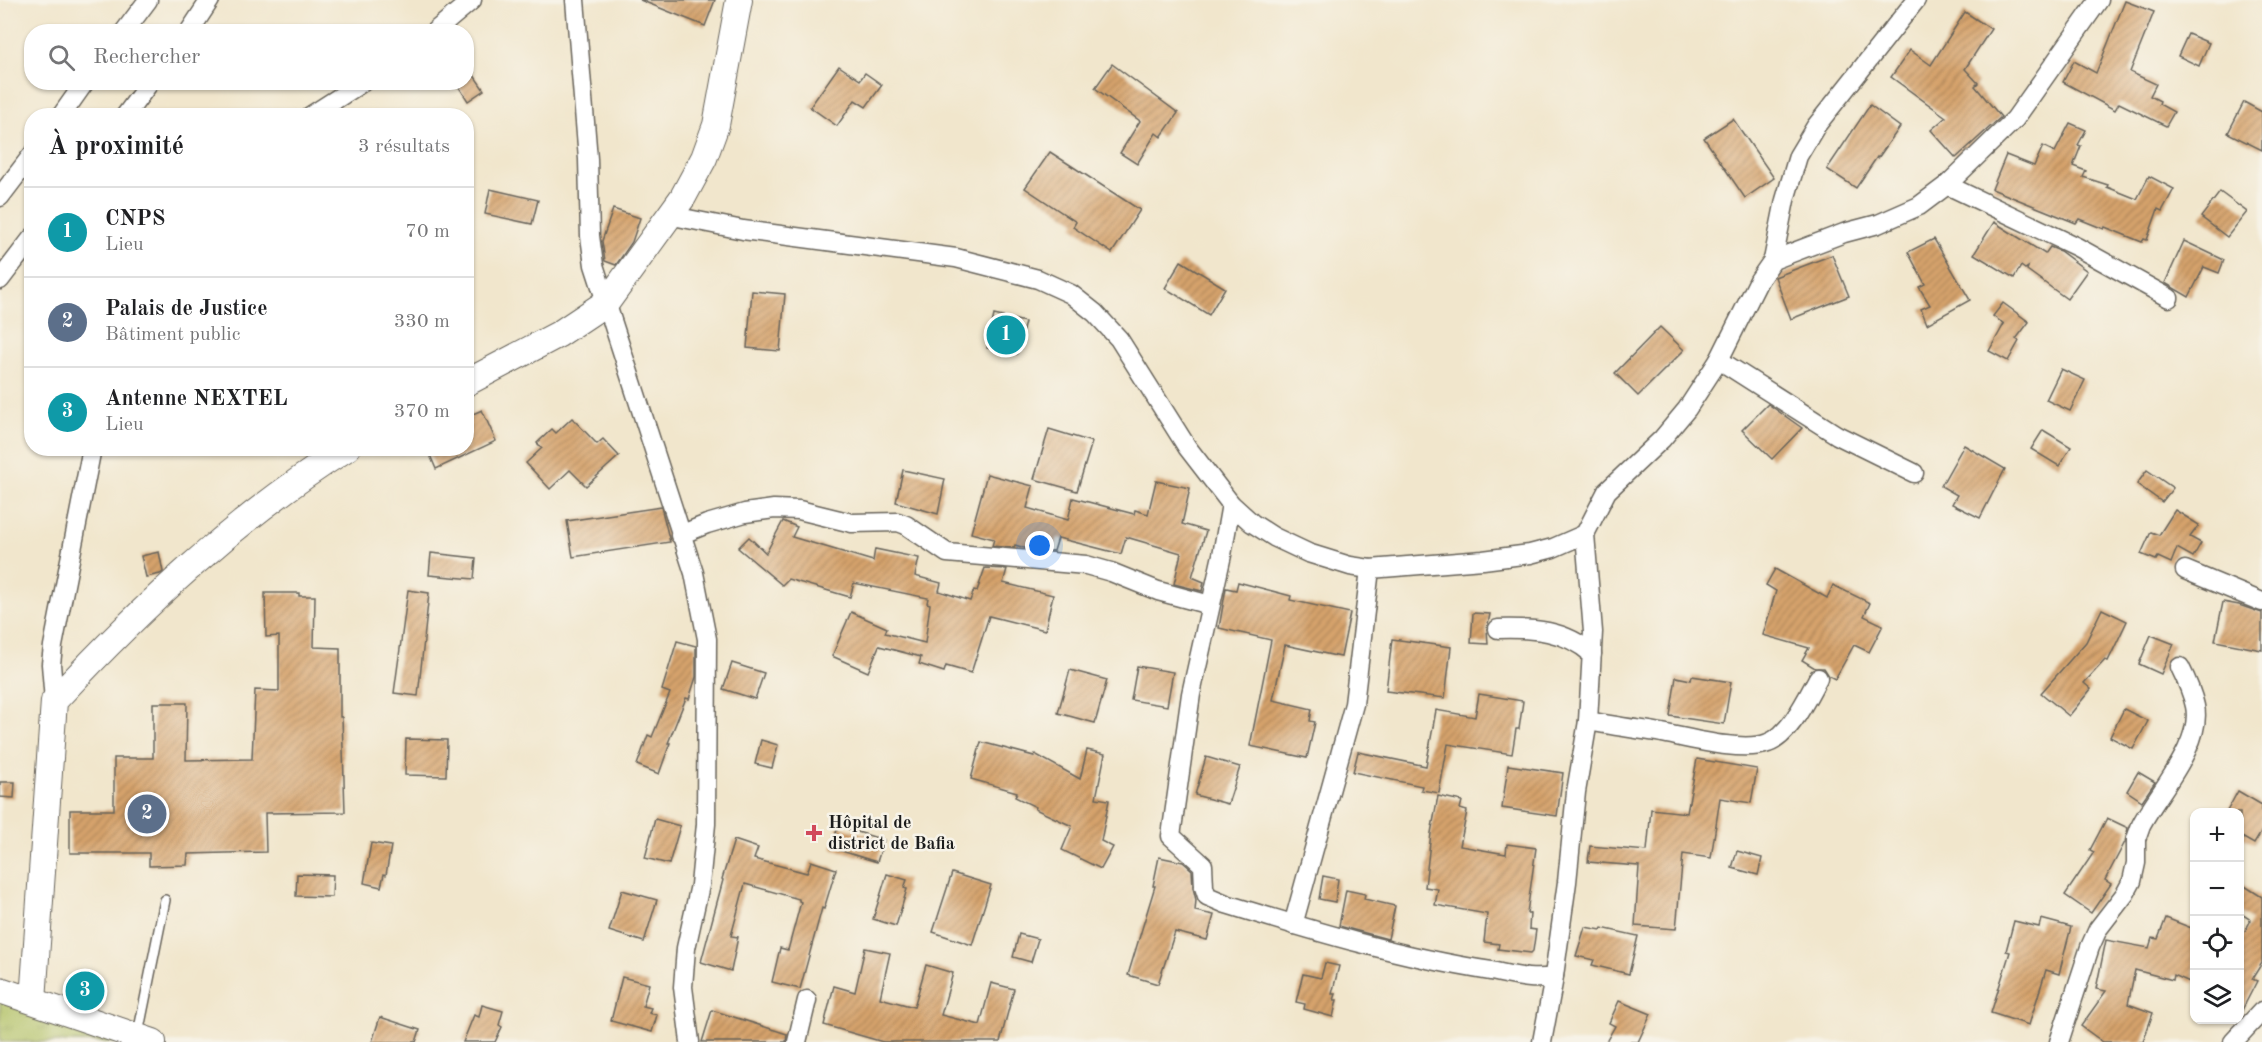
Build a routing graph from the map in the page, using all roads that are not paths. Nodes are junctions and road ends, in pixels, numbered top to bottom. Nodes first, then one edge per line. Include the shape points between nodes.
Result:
1 (148, 0) edge
2 (210, 0) edge
3 (472, 0) edge
4 (575, 0) edge
5 (739, 0) edge
6 (1916, 0) edge
7 (2099, 0) edge
8 (130, 24) edge
9 (194, 24) edge
10 (444, 24) edge
11 (80, 90) edge
12 (144, 90) edge
13 (351, 90) edge
14 (67, 108) edge
15 (131, 108) edge
16 (322, 108) edge
17 (24, 166) edge
18 (1947, 185) junction
19 (0, 198) edge
20 (668, 216) junction
21 (24, 248) edge
22 (1773, 260) junction
23 (0, 280) edge
24 (2169, 298) dead end
25 (607, 302) junction
26 (1719, 360) junction
27 (474, 379) edge
28 (90, 456) edge
29 (335, 456) edge
30 (1914, 473) dead end
31 (1231, 504) junction
32 (1586, 534) junction
33 (681, 535) junction
34 (1370, 569) junction
35 (2185, 570) dead end
36 (2262, 602) edge
37 (1210, 605) junction
38 (1498, 629) dead end
39 (1592, 654) junction
40 (2180, 667) dead end
41 (1818, 678) dead end
42 (54, 701) junction
43 (1588, 721) junction
44 (165, 900) dead end
45 (1293, 925) junction
46 (1554, 976) junction
47 (0, 990) edge
48 (33, 1000) junction
49 (807, 1000) dead end
50 (2262, 1011) edge
51 (145, 1039) edge
52 (690, 1042) edge
53 (796, 1042) edge
54 (1542, 1042) edge
55 (2059, 1042) edge
56 (2233, 1042) edge

1 - 8 street
2 - 9 street
3 - 10 street
4 - 25 street via 590,236 594,265
5 - 20 street via 716,125 704,158
6 - 22 street via 1816,126 1798,156
7 - 18 street via 2015,118
11 - 14 street
12 - 15 street
13 - 16 street
17 - 19 street
18 - 22 street via 1919,206 1878,224
18 - 24 street via 2077,247
20 - 25 street
20 - 31 street via 743,230 956,258 1038,279 1071,294 1119,339 1187,447
21 - 23 street
22 - 26 street
25 - 27 street via 559,334
25 - 33 street
26 - 30 street via 1837,435
26 - 32 street via 1662,439 1607,491
28 - 42 street via 53,646
29 - 42 street via 275,497 153,600
31 - 34 street via 1252,523 1308,554
31 - 37 street
32 - 34 street via 1530,554
32 - 39 street
33 - 37 street via 745,513 774,509 799,510 852,523 898,522 947,553 1086,565
33 - 52 street via 694,573 707,639 706,824 683,987
34 - 45 street via 1354,704
35 - 36 street
37 - 45 street via 1191,694 1171,836 1203,865 1207,896
38 - 39 street via 1530,628 1561,634
39 - 43 street
40 - 55 street via 2196,707 2195,729 2141,825 2132,881 2090,946
41 - 43 street via 1788,728 1768,743 1744,746
42 - 48 street
43 - 46 street
44 - 51 lane
45 - 46 street via 1461,966 1545,979
46 - 54 street
47 - 48 street
48 - 51 street
49 - 53 street
50 - 56 street

